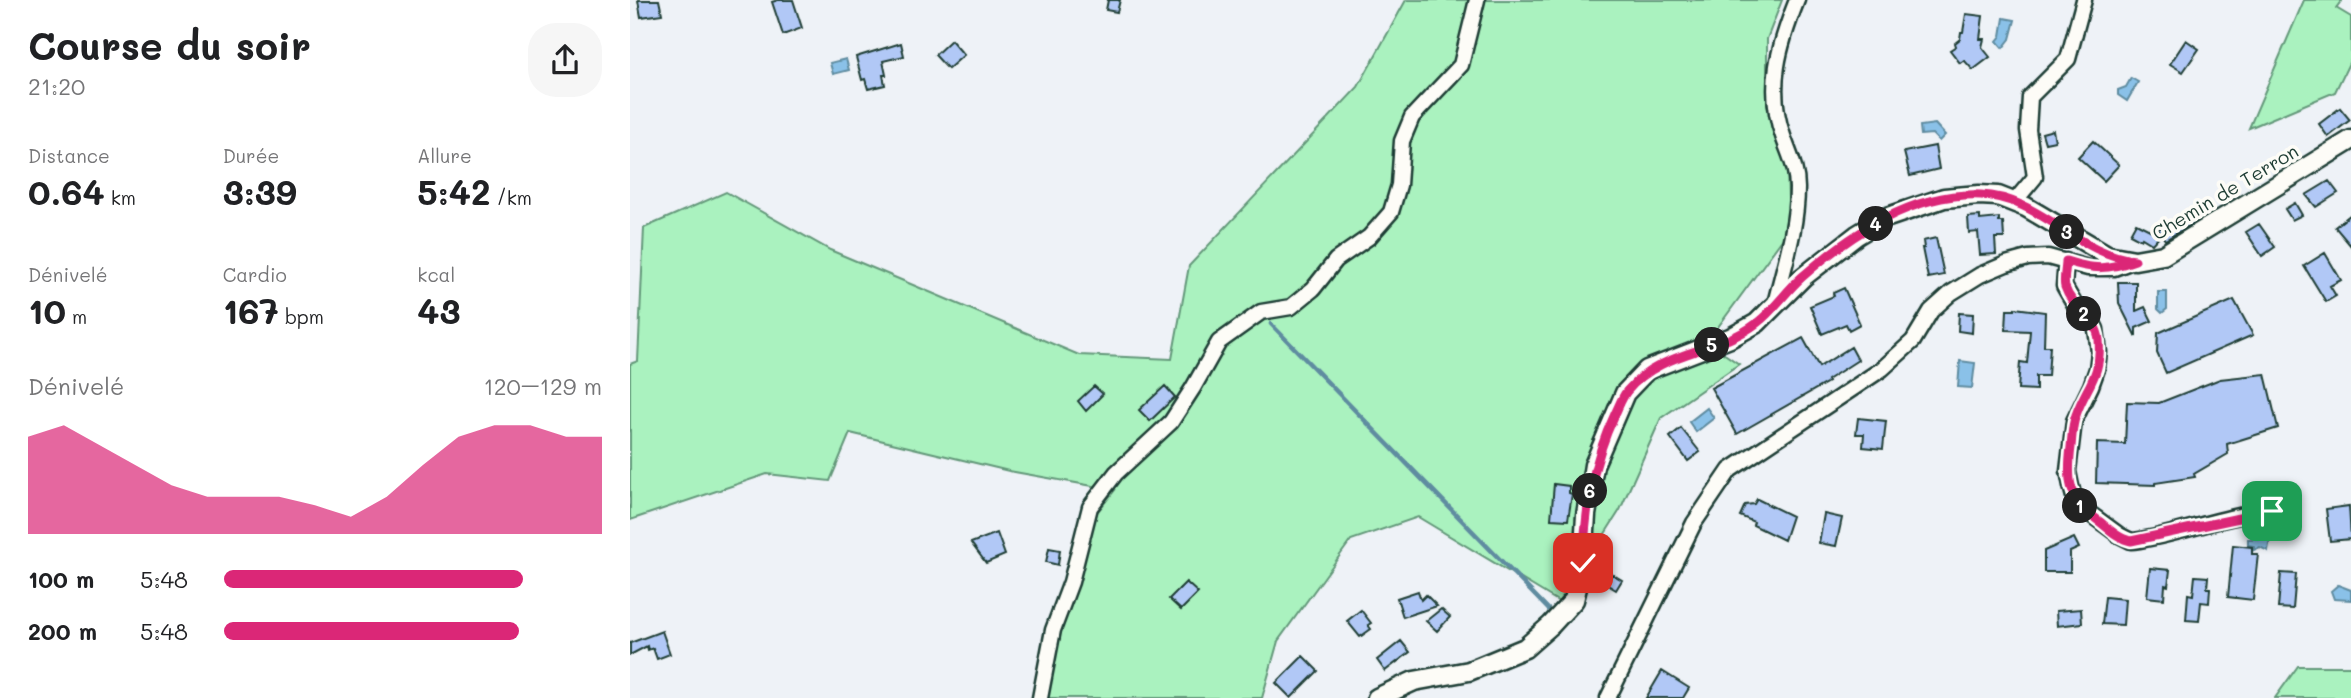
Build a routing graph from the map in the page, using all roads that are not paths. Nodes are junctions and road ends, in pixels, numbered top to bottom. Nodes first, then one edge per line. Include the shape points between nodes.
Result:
1 (1477, 0) edge
2 (1797, 0) edge
3 (2084, 0) edge
4 (2351, 141) edge
5 (2015, 201) junction
6 (2135, 260) junction
7 (2066, 261) junction
8 (1775, 304) junction
9 (2286, 515) dead end
10 (1040, 698) edge
11 (1377, 698) edge
12 (1608, 698) edge

1 - 10 street via 1461,65 1412,117 1402,141 1399,186 1391,212 1291,307 1261,313 1219,342 1171,422 1116,473 1090,508 1053,630
2 - 8 street via 1776,60 1774,84 1775,106 1794,161 1797,187 1794,231
3 - 5 street via 2068,59 2030,97 2028,130 2035,177
4 - 6 street, Chemin de Terron via 2163,255
5 - 6 street, Chemin de Terron via 2107,255
5 - 8 street, Chemin de Terron via 1979,195 1955,197 1885,218 1803,277
6 - 7 street via 2114,268 2088,268
7 - 9 street via 2064,286 2092,321 2099,338 2097,369 2074,421 2068,471 2074,497 2082,508 2131,541 2258,513
7 - 12 street via 2028,258 2006,264 1951,293 1931,311 1913,341 1882,369 1730,470 1694,523
8 - 11 street, Chemin de Terron via 1757,323 1730,338 1647,370 1625,393 1594,465 1574,600 1551,625 1525,648 1469,671 1414,681

